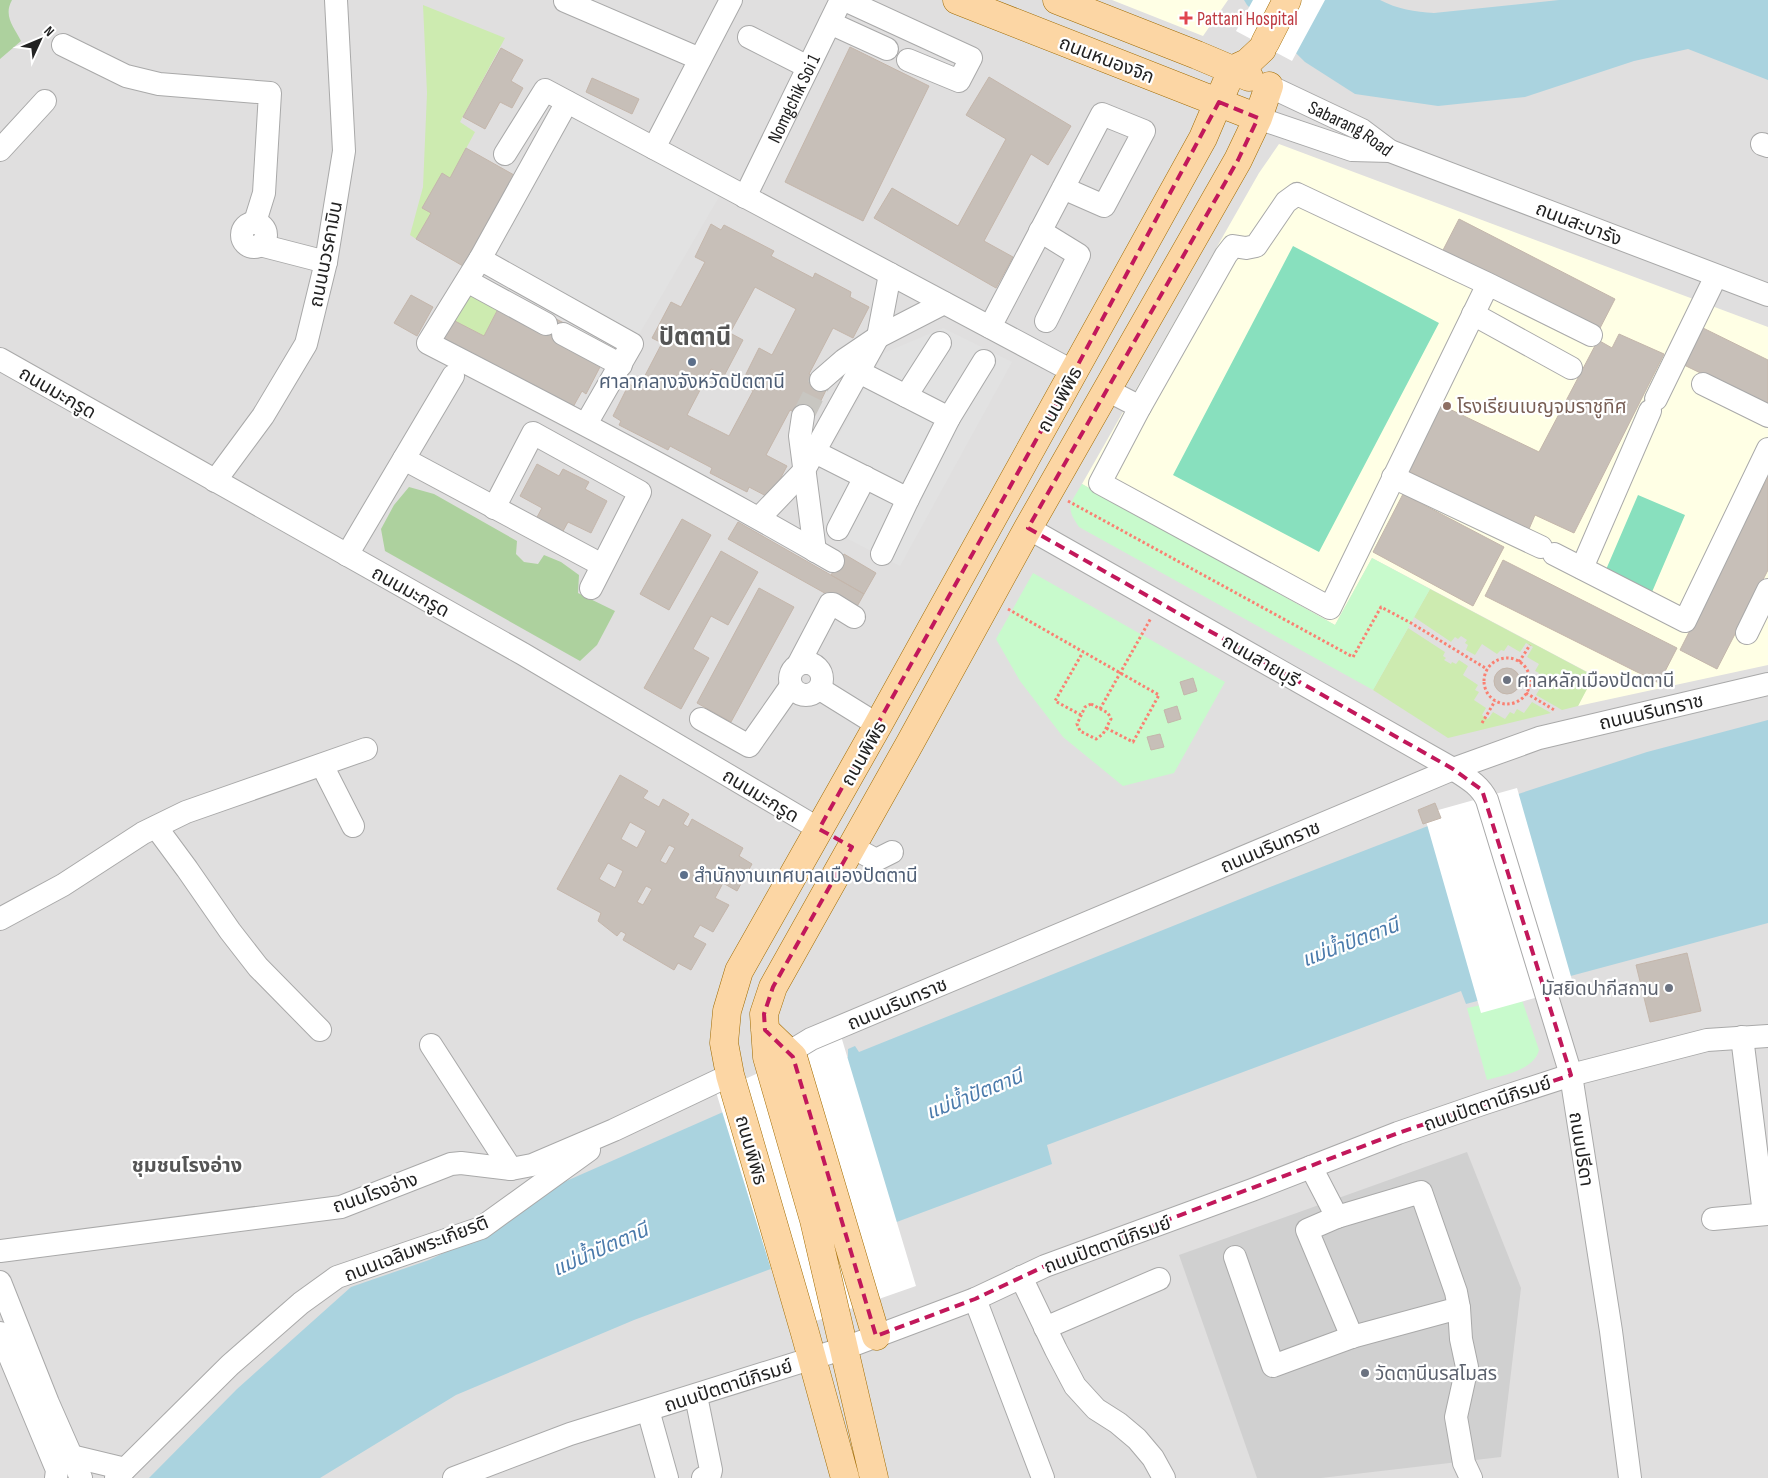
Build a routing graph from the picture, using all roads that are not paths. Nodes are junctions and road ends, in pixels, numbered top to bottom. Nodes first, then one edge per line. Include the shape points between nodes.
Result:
1 (336, 0) edge
2 (731, 0) edge
3 (841, 0) edge
4 (845, 0) edge
5 (957, 0) edge
6 (1287, 0) edge
7 (565, 1) dead end
8 (1069, 2) edge
9 (830, 23) junction
10 (749, 37) dead end
11 (63, 45) dead end
12 (1264, 46) junction
13 (887, 49) dead end
14 (700, 59) junction
15 (908, 60) dead end
16 (808, 67) junction
17 (1232, 70) junction
18 (1269, 86) junction
19 (45, 101) dead end
20 (567, 102) junction
21 (1219, 102) junction
22 (1258, 118) junction
23 (654, 148) junction
24 (0, 150) edge
25 (1390, 151) junction
26 (505, 154) dead end
27 (1063, 188) dead end
28 (745, 197) junction
29 (1040, 231) junction
30 (480, 259) junction
31 (326, 262) junction
32 (890, 274) junction
33 (1716, 276) junction
34 (467, 281) junction
35 (1488, 284) junction
36 (1768, 295) edge
37 (944, 303) junction
38 (1473, 314) junction
39 (1046, 321) dead end
40 (990, 327) junction
41 (1592, 335) dead end
42 (878, 337) junction
43 (940, 343) dead end
44 (0, 359) edge
45 (984, 361) dead end
46 (621, 365) junction
47 (1671, 367) junction
48 (1571, 368) dead end
49 (859, 372) junction
50 (1074, 372) junction
51 (454, 376) dead end
52 (821, 380) tunnel mouth
53 (1108, 390) junction
54 (906, 396) junction
55 (1140, 408) junction
56 (803, 416) tunnel mouth
57 (1768, 416) edge
58 (949, 418) junction
59 (586, 424) junction
60 (1768, 450) edge
61 (815, 452) junction
62 (404, 459) junction
63 (804, 472) junction
64 (865, 477) junction
65 (1393, 477) junction
66 (215, 481) junction
67 (1006, 493) junction
68 (908, 499) junction
69 (494, 508) junction
70 (759, 518) junction
71 (1033, 520) junction
72 (838, 529) dead end
73 (882, 554) dead end
74 (347, 555) junction
75 (602, 565) junction
76 (1582, 568) junction
77 (591, 588) dead end
78 (1768, 590) edge
79 (854, 617) dead end
80 (937, 617) junction
81 (1747, 633) dead end
82 (970, 635) junction
83 (799, 664) junction
84 (1768, 684) edge
85 (791, 686) junction
86 (820, 689) junction
87 (700, 719) dead end
88 (878, 725) junction
89 (910, 743) junction
90 (366, 750) dead end
91 (322, 765) junction
92 (1453, 769) junction
93 (1488, 800) joint
94 (353, 826) dead end
95 (156, 827) junction
96 (819, 829) junction
97 (852, 847) junction
98 (892, 852) dead end
99 (0, 919) edge
100 (320, 1030) dead end
101 (1768, 1036) edge
102 (1742, 1038) junction
103 (431, 1045) dead end
104 (784, 1060) junction
105 (1570, 1075) junction
106 (732, 1082) junction
107 (614, 1130) junction
108 (1312, 1167) junction
109 (511, 1169) junction
110 (1766, 1214) edge
111 (1337, 1217) junction
112 (1713, 1219) dead end
113 (0, 1250) edge
114 (1235, 1257) dead end
115 (1021, 1278) junction
116 (1159, 1278) dead end
117 (0, 1282) edge
118 (975, 1299) junction
119 (1458, 1308) junction
120 (1045, 1328) junction
121 (0, 1333) edge
122 (876, 1336) junction
123 (1352, 1336) junction
124 (808, 1345) junction
125 (845, 1348) junction
126 (696, 1396) junction
127 (648, 1410) junction
128 (71, 1456) junction
129 (121, 1473) edge
130 (56, 1478) edge
131 (81, 1478) edge
132 (454, 1478) edge
133 (667, 1478) edge
134 (703, 1478) edge
135 (845, 1478) edge
136 (874, 1478) edge
137 (1043, 1478) edge
138 (1164, 1478) edge
139 (1471, 1478) edge
140 (1630, 1478) edge

1 - 31 street, ถนนนวรคามิน via 344,151
2 - 14 street
3 - 9 street, Nomgchik Soi 1
4 - 15 street via 971,58 959,82
5 - 21 main road, ถนนหนองจิก
6 - 12 main road
7 - 14 street
8 - 17 main road, ถนนหนองจิก
9 - 13 street
9 - 16 street, Nomgchik Soi 1
10 - 16 street
11 - 31 street via 126,76 159,84 270,92 264,193 255,222 243,229 242,237 252,247 260,245
12 - 17 main road via 1246,63
12 - 18 main road via 1264,68
14 - 23 street
16 - 28 street, Nomgchik Soi 1
17 - 18 main road, ถนนหนองจิก
17 - 21 main road, ถนนพิพิธ
18 - 22 main road, ถนนพิพิธ
18 - 25 street, Sabarang Road via 1362,130
19 - 24 street
20 - 23 street
20 - 26 street via 544,90
20 - 30 street
21 - 22 main road, ถนนหนองจิก
21 - 50 main road, ถนนพิพิธ via 1203,138
22 - 25 street, Sabarang Road via 1352,150
22 - 53 main road, ถนนพิพิธ via 1238,160
23 - 28 street
25 - 33 street, ถนนสะบารัง
27 - 29 street
28 - 32 street
29 - 39 street via 1079,255
29 - 40 street
30 - 34 street
30 - 46 street via 632,344
31 - 66 street, ถนนนวรคามิน via 306,344 263,416
32 - 37 street
32 - 42 street
33 - 36 street, ถนนสะบารัง
33 - 47 street
34 - 46 street
34 - 59 street via 428,343
35 - 38 street
35 - 41 street
35 - 55 street via 1296,194 1286,202 1256,246 1233,246 1226,255
37 - 40 street
37 - 42 street
38 - 48 street
38 - 65 street
40 - 50 street
42 - 49 street
42 - 52 street
43 - 54 street
44 - 66 street, ถนนมะกรูด
45 - 58 street
46 - 59 street
47 - 57 street
47 - 76 street
49 - 54 street
49 - 61 street
50 - 53 main road
50 - 67 main road, ถนนพิพิธ
51 - 62 street
53 - 55 street
53 - 71 main road, ถนนพิพิธ
54 - 58 street
55 - 65 street via 1100,483 1330,608
56 - 63 street via 800,436
58 - 68 street
59 - 70 street
60 - 76 street via 1684,621
61 - 63 street
61 - 64 street
62 - 69 street
62 - 74 street
63 - 70 street
63 - 70 street via 824,556
64 - 68 street
64 - 72 street
65 - 76 street
66 - 74 street, ถนนมะกรูด
67 - 71 main road
67 - 80 main road, ถนนพิพิธ
68 - 73 street
69 - 75 street
69 - 75 street via 533,433 640,492
71 - 82 main road, ถนนพิพิธ
71 - 92 street, ถนนสายบุรี via 1160,603
74 - 96 street, ถนนมะกรูด via 532,659
75 - 77 street
78 - 81 street
79 - 83 street via 830,604
80 - 82 main road
80 - 88 main road, ถนนพิพิธ
82 - 89 main road, ถนนพิพิธ
83 - 85 street via 789,677
83 - 86 street via 807,662 821,672
84 - 92 street, ถนนนรินทราช via 1539,738
85 - 86 street via 805,696
85 - 87 street via 749,746
86 - 88 street
88 - 89 main road
88 - 96 main road, ถนนพิพิธ
89 - 97 main road, ถนนพิพิธ
90 - 91 street
91 - 94 street
91 - 95 street via 186,812
92 - 93 street, ถนนสายบุรี via 1482,790
92 - 104 street, ถนนนรินทราช via 811,1039
93 - 105 street, ถนนปรีดา
95 - 99 street
95 - 100 street via 258,967
96 - 97 main road
96 - 106 main road, ถนนพิพิธ via 739,971 727,1011 724,1043
97 - 98 street via 876,860
97 - 104 main road, ถนนพิพิธ via 772,986 764,1014 767,1057
101 - 102 street, ถนนปัตตานีภิรมย์
102 - 105 street, ถนนปัตตานีภิรมย์ via 1707,1040
102 - 110 street
103 - 109 street
104 - 122 main road, ถนนพิพิธ
104 - 125 main road, ถนนพิพิธ via 814,1220
105 - 108 street, ถนนปัตตานีภิรมย์ via 1407,1130
105 - 140 street, ถนนปรีดา via 1611,1331
106 - 107 street, ถนนโรงอ่าง
106 - 124 main road, ถนนพิพิธ
107 - 109 street, ถนนโรงอ่าง via 532,1166
107 - 129 street, ถนนเฉลิมพระเกียรติ via 480,1228 337,1277 301,1303 230,1365
108 - 111 street
108 - 115 street, ถนนปัตตานีภิรมย์ via 1045,1266
109 - 113 street, ถนนโรงอ่าง via 451,1164 341,1207
110 - 112 street
111 - 119 street via 1421,1192 1456,1292
111 - 123 street via 1307,1230
114 - 123 street via 1273,1366
115 - 118 street, ถนนปัตตานีภิรมย์
115 - 120 street
116 - 120 street
117 - 128 street
118 - 122 street, ถนนปัตตานีภิรมย์
118 - 137 street
119 - 123 street
119 - 139 street via 1467,1367 1456,1417 1464,1463
120 - 138 street via 1075,1386 1096,1409 1137,1439
121 - 130 street via 57,1470
122 - 125 street, ถนนปัตตานีภิรมย์
124 - 125 street, ถนนปัตตานีภิรมย์
124 - 126 street, ถนนปัตตานีภิรมย์
124 - 135 main road, ถนนพิพิธ
125 - 136 main road, ถนนพิพิธ
126 - 127 street, ถนนปัตตานีภิรมย์
126 - 134 street via 711,1470
127 - 132 street, ถนนปัตตานีภิรมย์ via 570,1434
127 - 133 street
128 - 129 street
128 - 131 street

